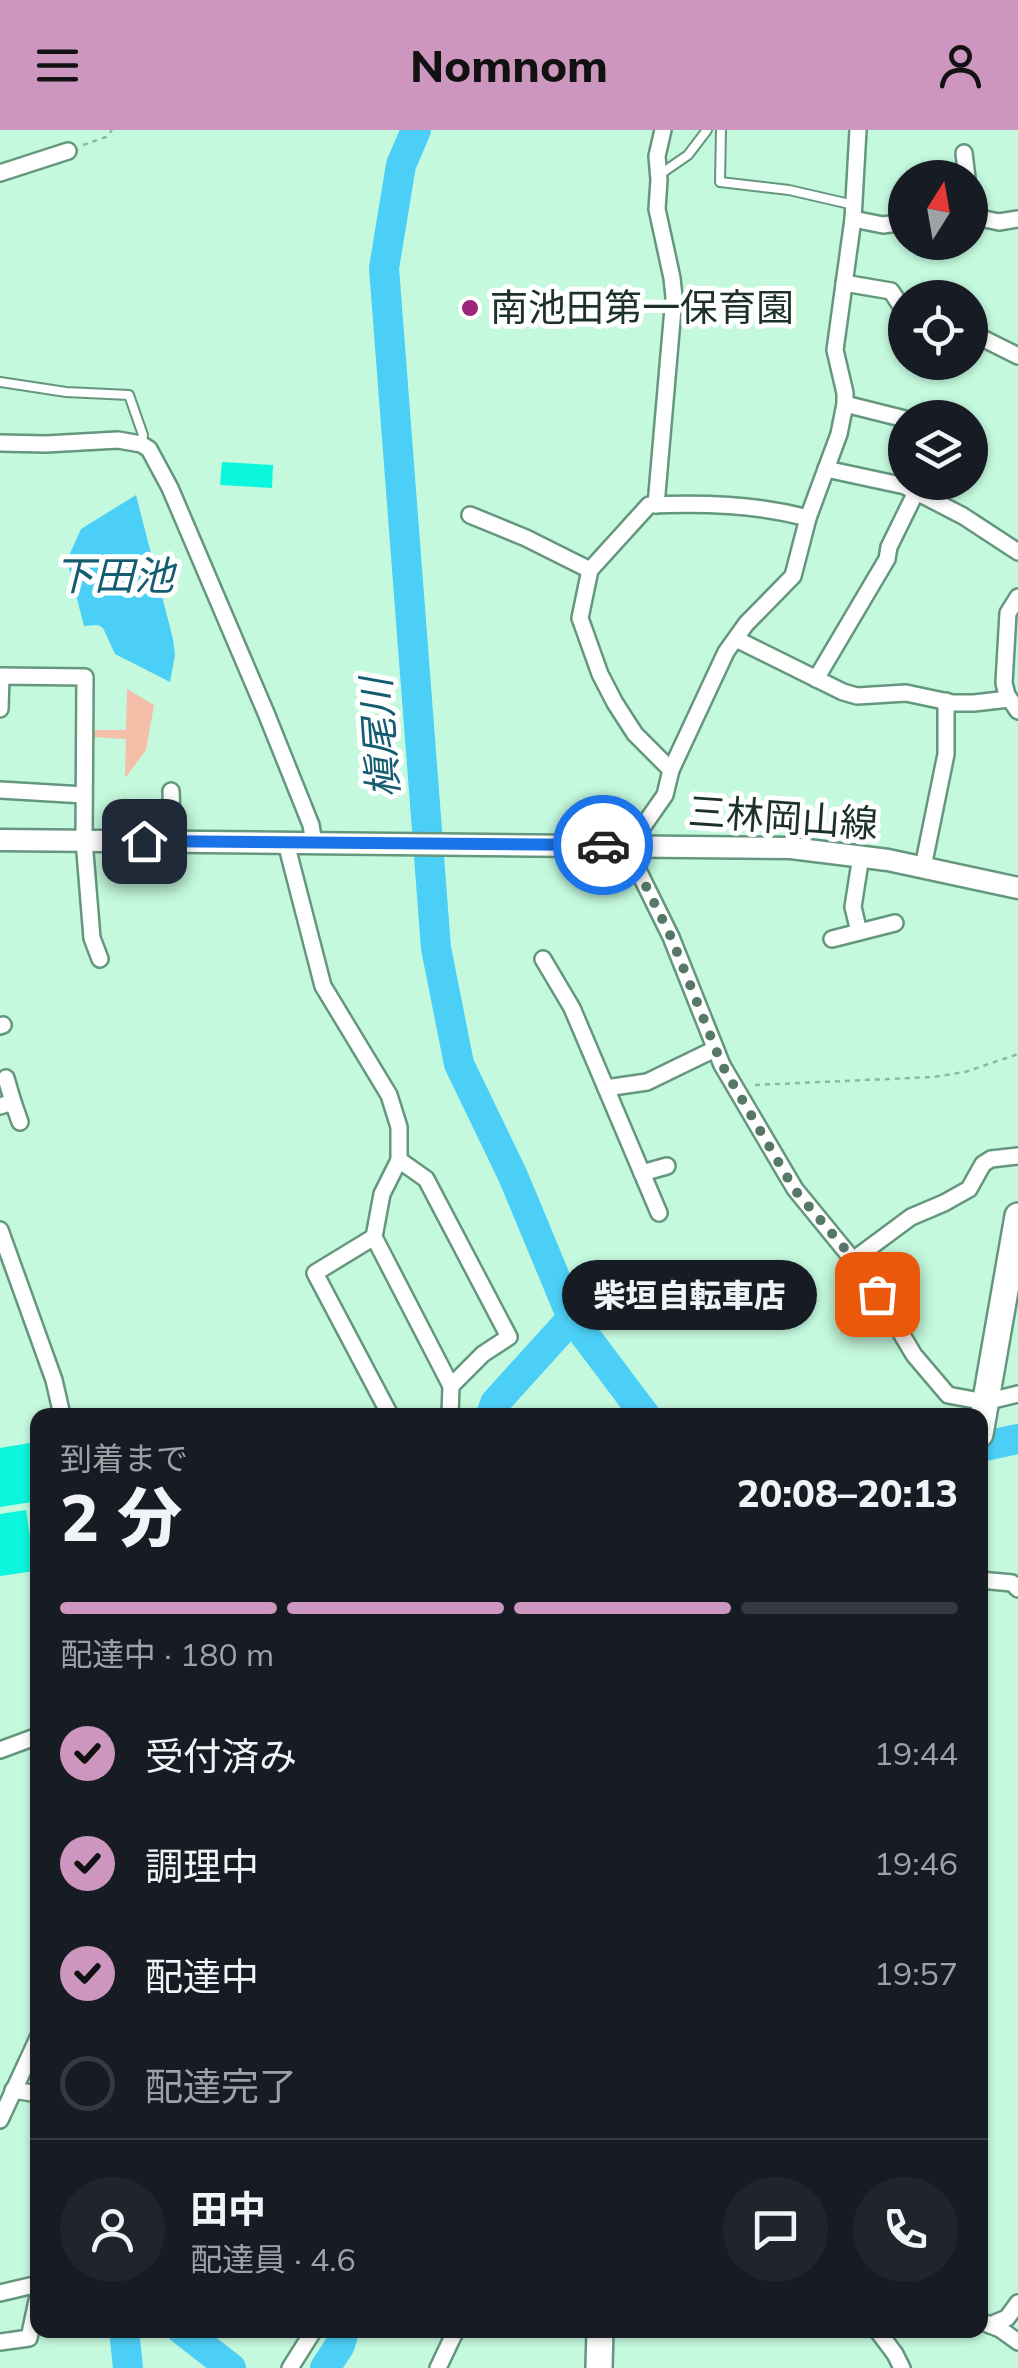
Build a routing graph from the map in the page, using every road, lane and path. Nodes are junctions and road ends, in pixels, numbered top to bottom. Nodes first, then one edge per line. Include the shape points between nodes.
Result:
1 (112, 130) edge
2 (664, 130) edge
3 (708, 130) edge
4 (721, 130) edge
5 (858, 130) edge
6 (68, 150) joint
7 (964, 153) dead end
8 (965, 160) edge
9 (0, 173) edge
10 (659, 175) junction
11 (854, 212) junction
12 (988, 219) edge
13 (1013, 220) edge
14 (888, 224) edge
15 (1018, 235) edge
16 (844, 283) junction
17 (888, 290) edge
18 (988, 341) edge
19 (1018, 356) edge
20 (0, 382) edge
21 (845, 404) junction
22 (888, 415) edge
23 (0, 443) edge
24 (141, 444) junction
25 (826, 469) junction
26 (888, 482) edge
27 (905, 500) edge
28 (933, 500) edge
29 (656, 505) junction
30 (470, 516) dead end
31 (808, 518) junction
32 (1018, 552) edge
33 (590, 570) junction
34 (1018, 597) edge
35 (736, 639) junction
36 (816, 678) junction
37 (946, 701) junction
38 (1014, 705) edge
39 (0, 709) edge
40 (670, 770) junction
41 (0, 790) edge
42 (171, 791) dead end
43 (84, 795) junction
44 (0, 840) edge
45 (84, 840) junction
46 (173, 842) junction
47 (286, 843) junction
48 (314, 843) junction
49 (630, 845) junction
50 (860, 856) junction
51 (923, 867) junction
52 (1018, 888) edge
53 (894, 922) dead end
54 (859, 932) junction
55 (832, 938) dead end
56 (543, 959) dead end
57 (100, 960) dead end
58 (716, 1049) junction
59 (1018, 1054) edge
60 (6, 1078) dead end
61 (734, 1086) junction
62 (606, 1088) junction
63 (7, 1104) edge
64 (20, 1122) dead end
65 (1018, 1156) edge
66 (398, 1160) junction
67 (667, 1166) dead end
68 (642, 1172) junction
69 (658, 1213) dead end
70 (1018, 1216) edge
71 (0, 1230) edge
72 (374, 1236) junction
73 (853, 1260) junction
74 (451, 1386) junction
75 (1018, 1394) edge
76 (60, 1408) edge
77 (386, 1408) edge
78 (450, 1408) edge
79 (966, 1408) edge
80 (984, 1408) edge
81 (988, 1415) edge
82 (988, 1581) edge
83 (1018, 1589) edge
84 (30, 1739) edge
85 (0, 1750) edge
86 (30, 2055) edge
87 (14, 2090) junction
88 (30, 2093) edge
89 (0, 2120) edge
90 (30, 2286) edge
91 (0, 2292) edge
92 (1018, 2302) edge
93 (988, 2322) edge
94 (988, 2324) edge
95 (30, 2333) edge
96 (309, 2338) edge
97 (451, 2338) edge
98 (600, 2338) edge
99 (883, 2338) edge
100 (0, 2342) edge
101 (1018, 2342) edge
102 (290, 2368) edge
103 (438, 2368) edge
104 (598, 2368) edge
105 (902, 2368) edge

1 - 6 path
2 - 10 street
3 - 10 lane
4 - 11 lane via 720,182 789,190
5 - 11 street
6 - 9 street
7 - 8 street
10 - 29 street via 657,209 674,297
11 - 14 street
11 - 16 street
12 - 13 street
13 - 15 street
16 - 17 street
16 - 21 street via 835,350
18 - 19 street
20 - 24 lane via 129,395 144,435
21 - 22 street
21 - 25 street
23 - 24 street
24 - 48 street via 170,488
25 - 26 street
25 - 31 street
27 - 36 street via 887,559
28 - 32 street
29 - 31 street via 752,506
29 - 33 street
30 - 33 street
31 - 35 street via 794,576
33 - 40 street via 580,618 593,657 636,734
34 - 38 street via 1008,613 1004,683
35 - 36 street
35 - 40 street
36 - 37 street via 857,696
37 - 38 street
37 - 51 street via 946,754
39 - 43 street via 0,676 85,678
40 - 49 street via 665,794
41 - 43 street
42 - 46 street
43 - 45 street
44 - 45 main road, 三林岡山線
45 - 46 main road, 三林岡山線
45 - 57 street via 87,947
46 - 47 main road, 三林岡山線
47 - 48 main road, 三林岡山線
47 - 66 street via 323,986 389,1095 399,1127
48 - 49 main road, 三林岡山線
49 - 50 main road, 三林岡山線
49 - 58 street
50 - 51 main road, 三林岡山線
50 - 54 street via 853,907
51 - 52 main road, 三林岡山線
53 - 54 street
54 - 55 street
56 - 62 street via 546,978
58 - 61 street
58 - 62 street via 647,1082
59 - 61 path via 933,1078
60 - 63 street
61 - 73 street via 794,1189
62 - 68 street
63 - 64 street
65 - 73 street via 991,1159 969,1188 912,1217
66 - 72 street via 382,1194
66 - 74 street via 426,1179 509,1337
67 - 68 street
68 - 69 street
70 - 80 highway
71 - 76 street
72 - 74 street
72 - 77 street via 314,1273
73 - 79 street via 914,1355
74 - 78 street
75 - 81 street
82 - 83 street
84 - 85 street
86 - 87 street
87 - 88 street
87 - 89 street
90 - 91 street
92 - 93 street via 1008,2318
94 - 101 street
95 - 100 street
96 - 102 street
97 - 103 street
98 - 104 highway
99 - 105 street

